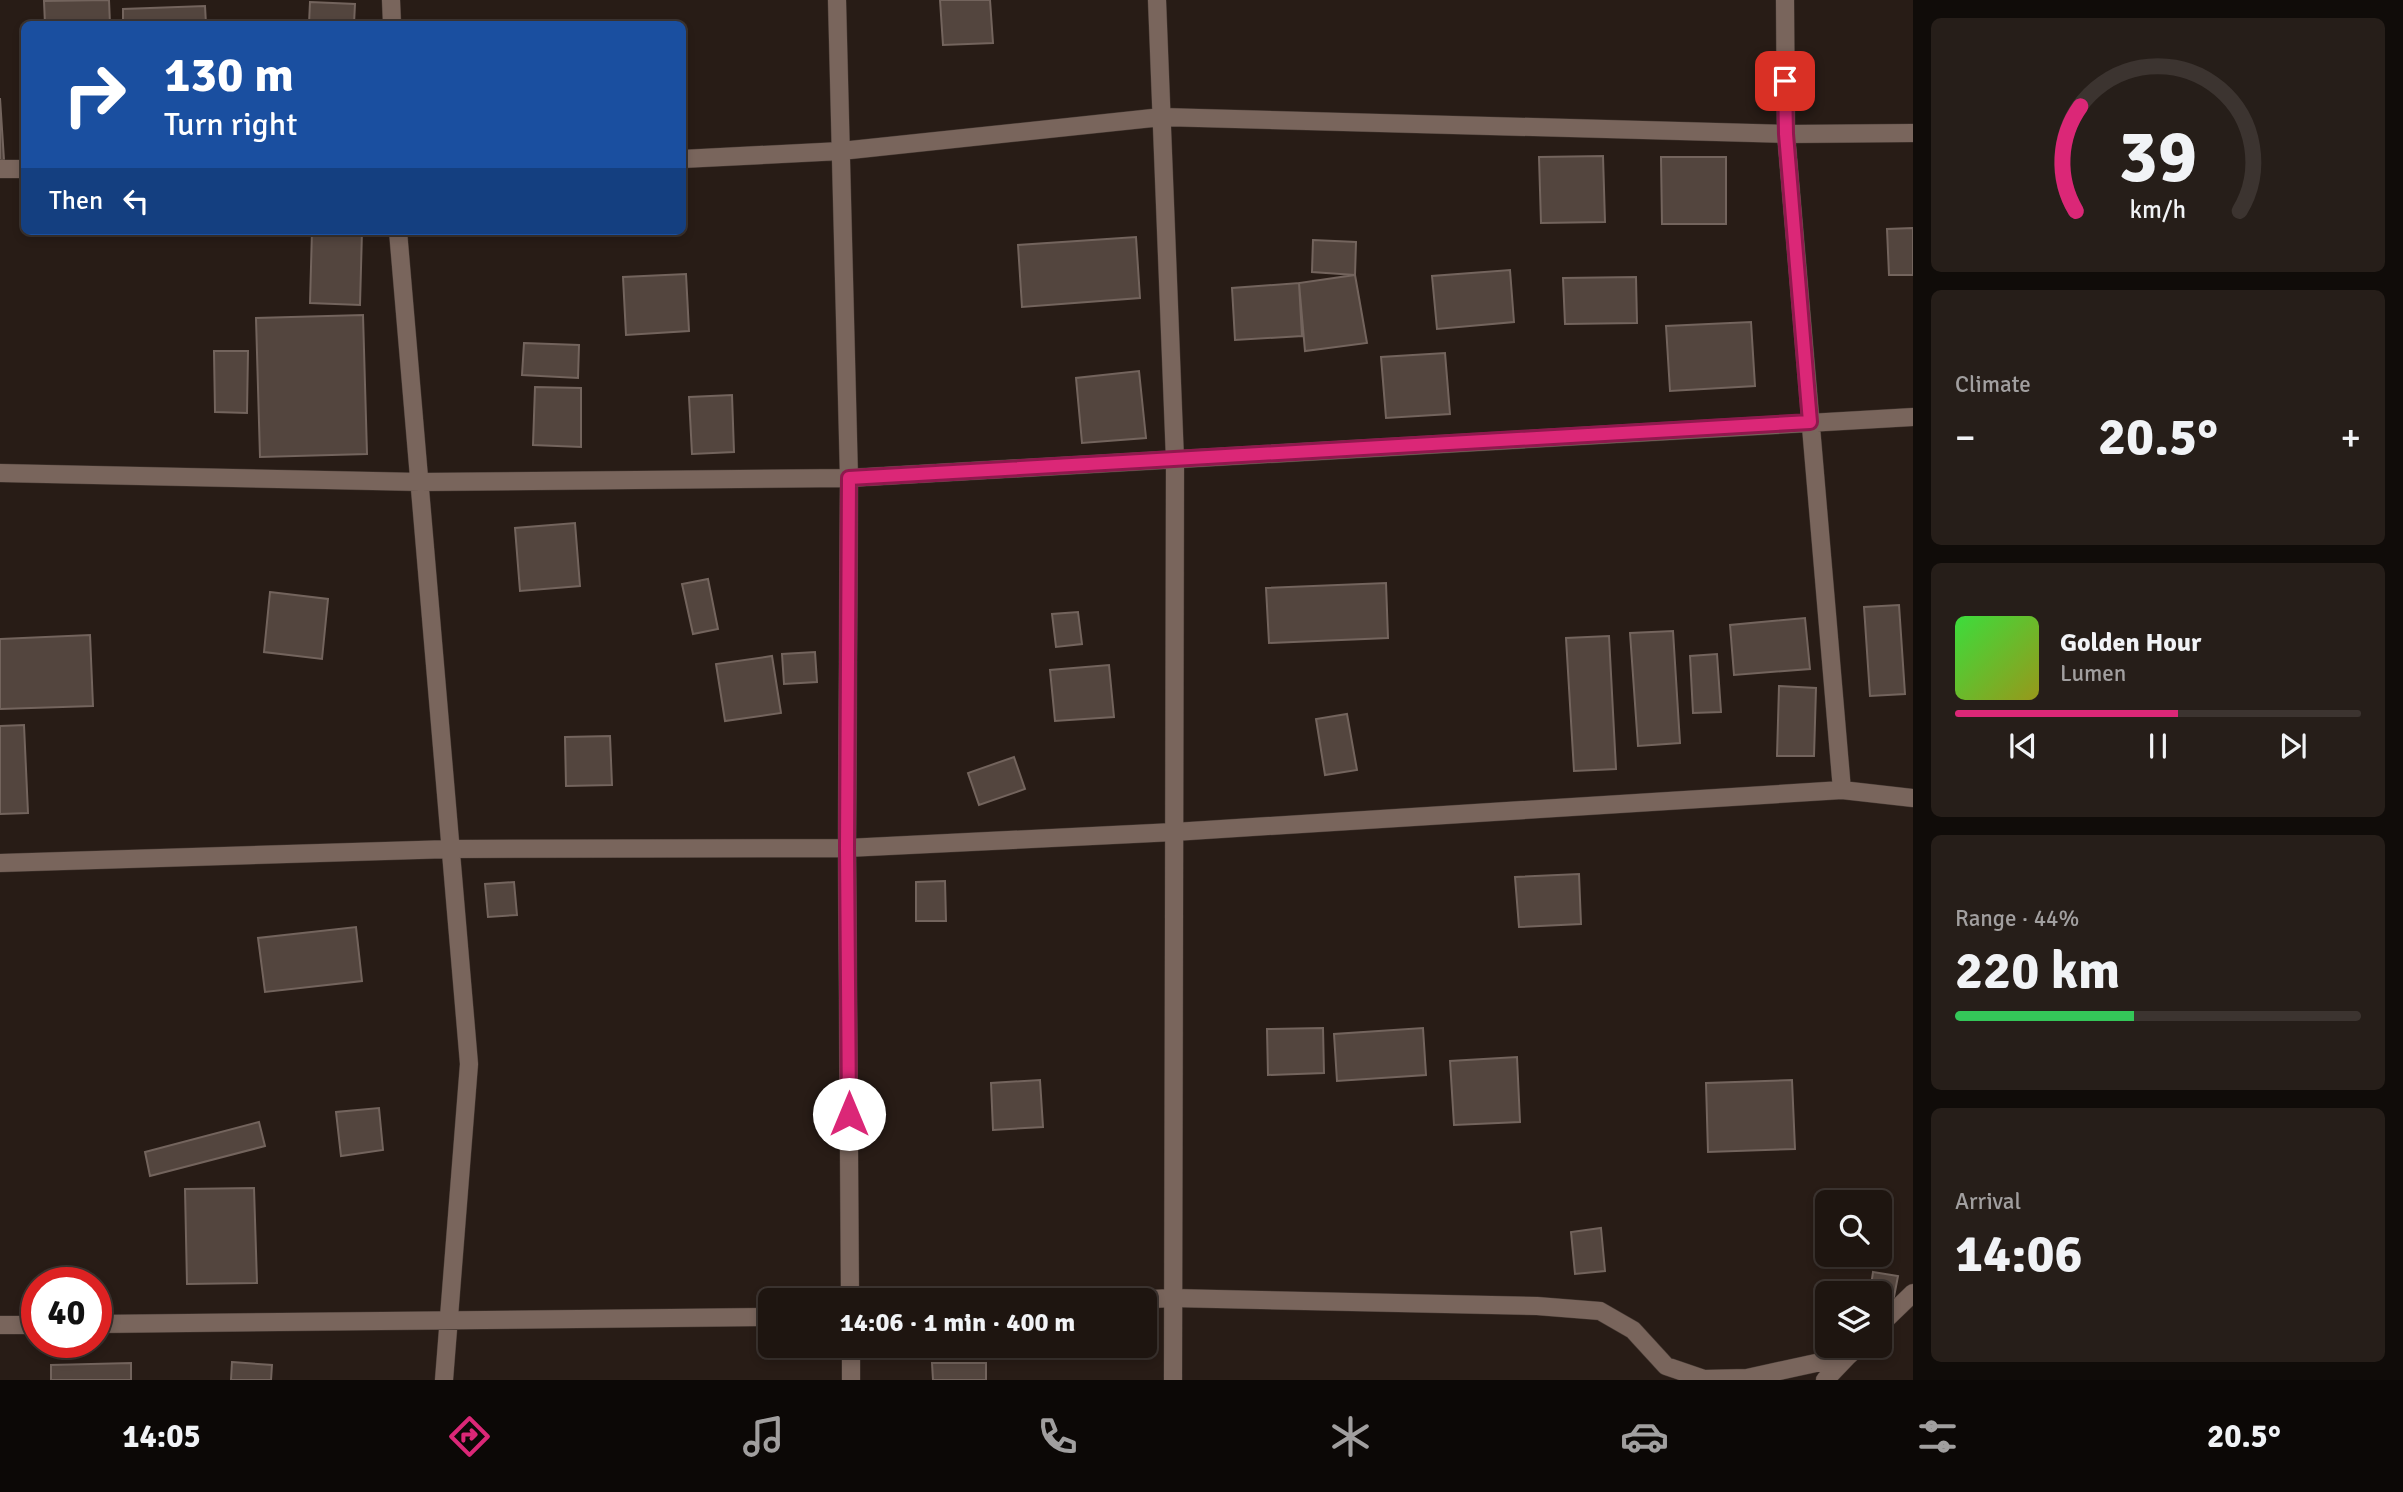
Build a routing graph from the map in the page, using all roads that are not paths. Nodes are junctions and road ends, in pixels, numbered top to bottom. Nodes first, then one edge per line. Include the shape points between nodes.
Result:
1 (391, 0) edge
2 (837, 0) edge
3 (1157, 0) edge
4 (1785, 0) edge
5 (392, 21) edge
6 (1162, 117) junction
7 (1913, 133) edge
8 (1786, 134) junction
9 (841, 151) junction
10 (686, 159) edge
11 (0, 169) edge
12 (21, 169) edge
13 (398, 235) edge
14 (1913, 417) edge
15 (1810, 422) junction
16 (1175, 460) junction
17 (0, 473) edge
18 (849, 478) junction
19 (419, 482) junction
20 (1842, 790) junction
21 (1913, 798) edge
22 (1174, 832) junction
23 (847, 848) junction
24 (451, 849) junction
25 (0, 863) edge
26 (850, 1288) edge
27 (1913, 1293) edge
28 (1173, 1298) junction
29 (1157, 1299) edge
30 (1892, 1313) edge
31 (758, 1317) edge
32 (449, 1320) junction
33 (112, 1324) edge
34 (0, 1325) edge
35 (21, 1325) edge
36 (851, 1358) edge
37 (1826, 1358) edge
38 (1846, 1358) edge
39 (444, 1380) edge
40 (852, 1380) edge
41 (1173, 1380) edge
42 (1825, 1380) edge

1 - 5 street
2 - 9 street
3 - 6 street
4 - 8 street
6 - 8 street
6 - 9 street
6 - 16 street
7 - 8 street
8 - 15 street
9 - 10 street
9 - 18 street
11 - 12 street
13 - 19 street
14 - 15 street
15 - 16 street
15 - 20 street
16 - 18 street
16 - 22 street
17 - 19 street
18 - 19 street
18 - 23 street
19 - 24 street
20 - 21 street
20 - 22 street
22 - 23 street
22 - 28 street
23 - 24 street
23 - 26 street
24 - 25 street
24 - 32 street via 470,1064
27 - 30 street
28 - 29 street
28 - 37 street via 1600,1311 1633,1330 1666,1366 1704,1379 1747,1378
28 - 41 street
31 - 32 street
32 - 33 street
32 - 39 street
34 - 35 street
36 - 40 street
38 - 42 street

